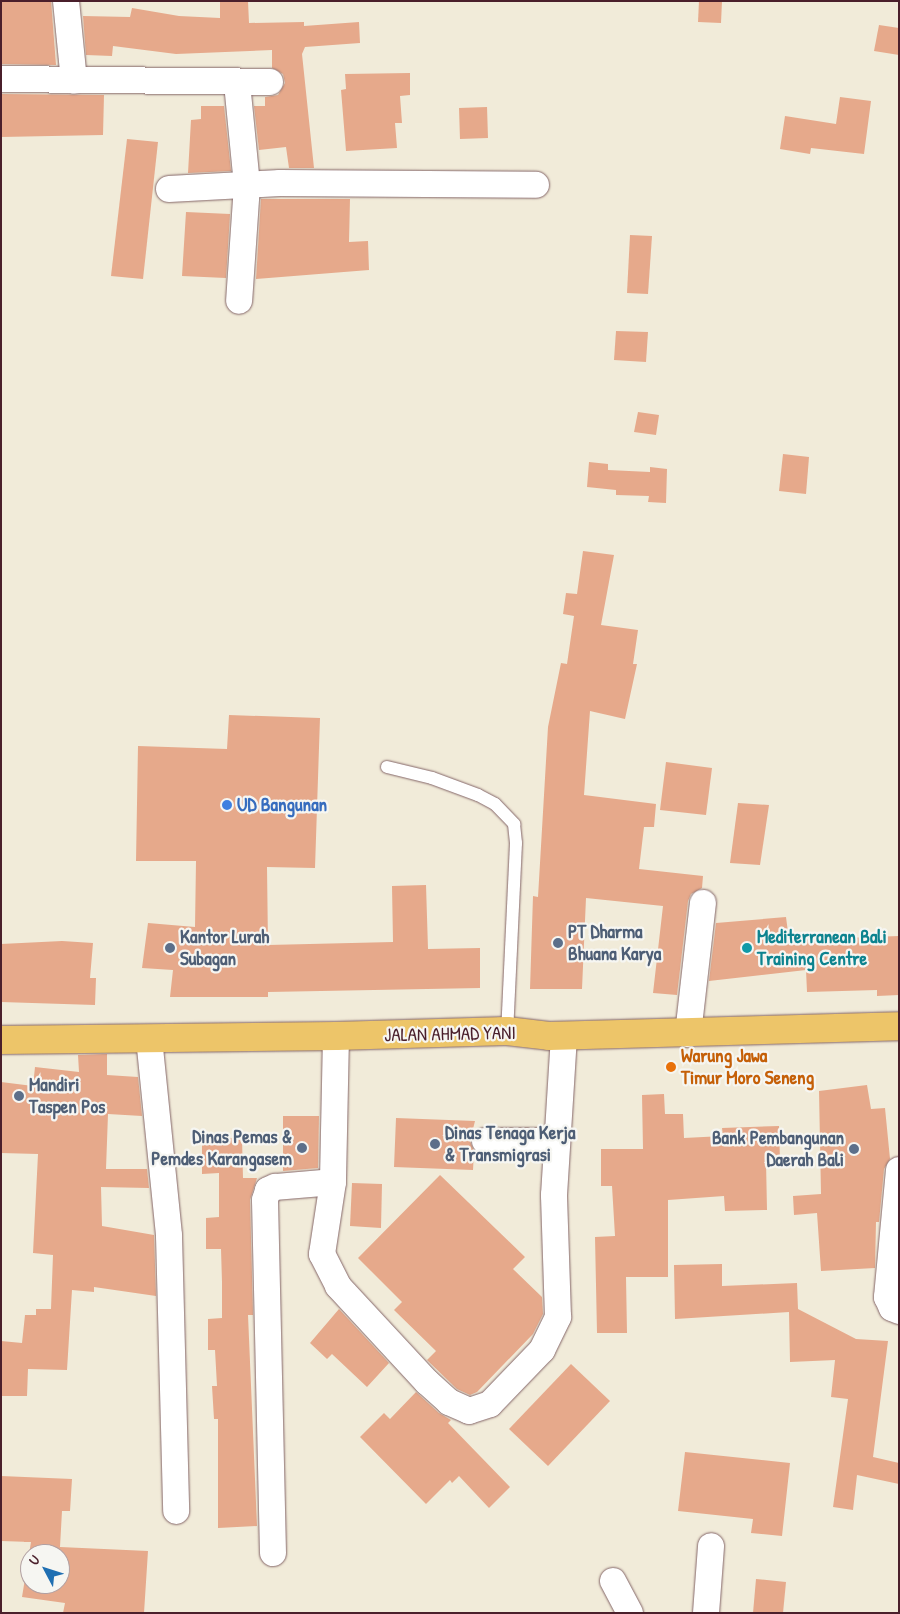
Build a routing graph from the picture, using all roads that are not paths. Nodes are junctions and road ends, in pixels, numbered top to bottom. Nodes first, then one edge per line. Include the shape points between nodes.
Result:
1 (66, 1) edge
2 (1, 79) edge
3 (74, 81) junction
4 (270, 82) dead end
5 (237, 83) junction
6 (247, 185) junction
7 (536, 185) dead end
8 (169, 189) dead end
9 (239, 301) dead end
10 (387, 767) dead end
11 (703, 903) dead end
12 (899, 1026) edge
13 (507, 1031) junction
14 (688, 1034) junction
15 (564, 1035) junction
16 (336, 1036) junction
17 (149, 1038) junction
18 (1, 1040) edge
19 (485, 1141) dead end
20 (556, 1141) junction
21 (899, 1170) edge
22 (333, 1182) junction
23 (895, 1310) edge
24 (176, 1511) dead end
25 (711, 1546) dead end
26 (273, 1554) dead end
27 (612, 1581) dead end
28 (630, 1613) edge
29 (706, 1613) edge

1 - 3 street
2 - 3 street
3 - 5 street
4 - 5 street
5 - 6 street
6 - 7 street
6 - 8 street
6 - 9 street
10 - 13 lane via 432,778 478,795 495,804 514,824 516,850
11 - 14 street
12 - 14 highway, JALAN AHMAD YANI
13 - 15 highway, JALAN AHMAD YANI
13 - 16 highway, JALAN AHMAD YANI
14 - 15 highway, JALAN AHMAD YANI
15 - 20 street
16 - 17 highway, JALAN AHMAD YANI
16 - 22 street
17 - 18 highway, JALAN AHMAD YANI
17 - 24 street via 169,1236
19 - 20 street
20 - 22 street via 554,1195 558,1317 542,1350 490,1404 477,1410 460,1408 428,1382 338,1286 322,1254
21 - 23 street via 887,1297
22 - 26 street via 275,1187 268,1190 265,1200
25 - 29 street
27 - 28 street

